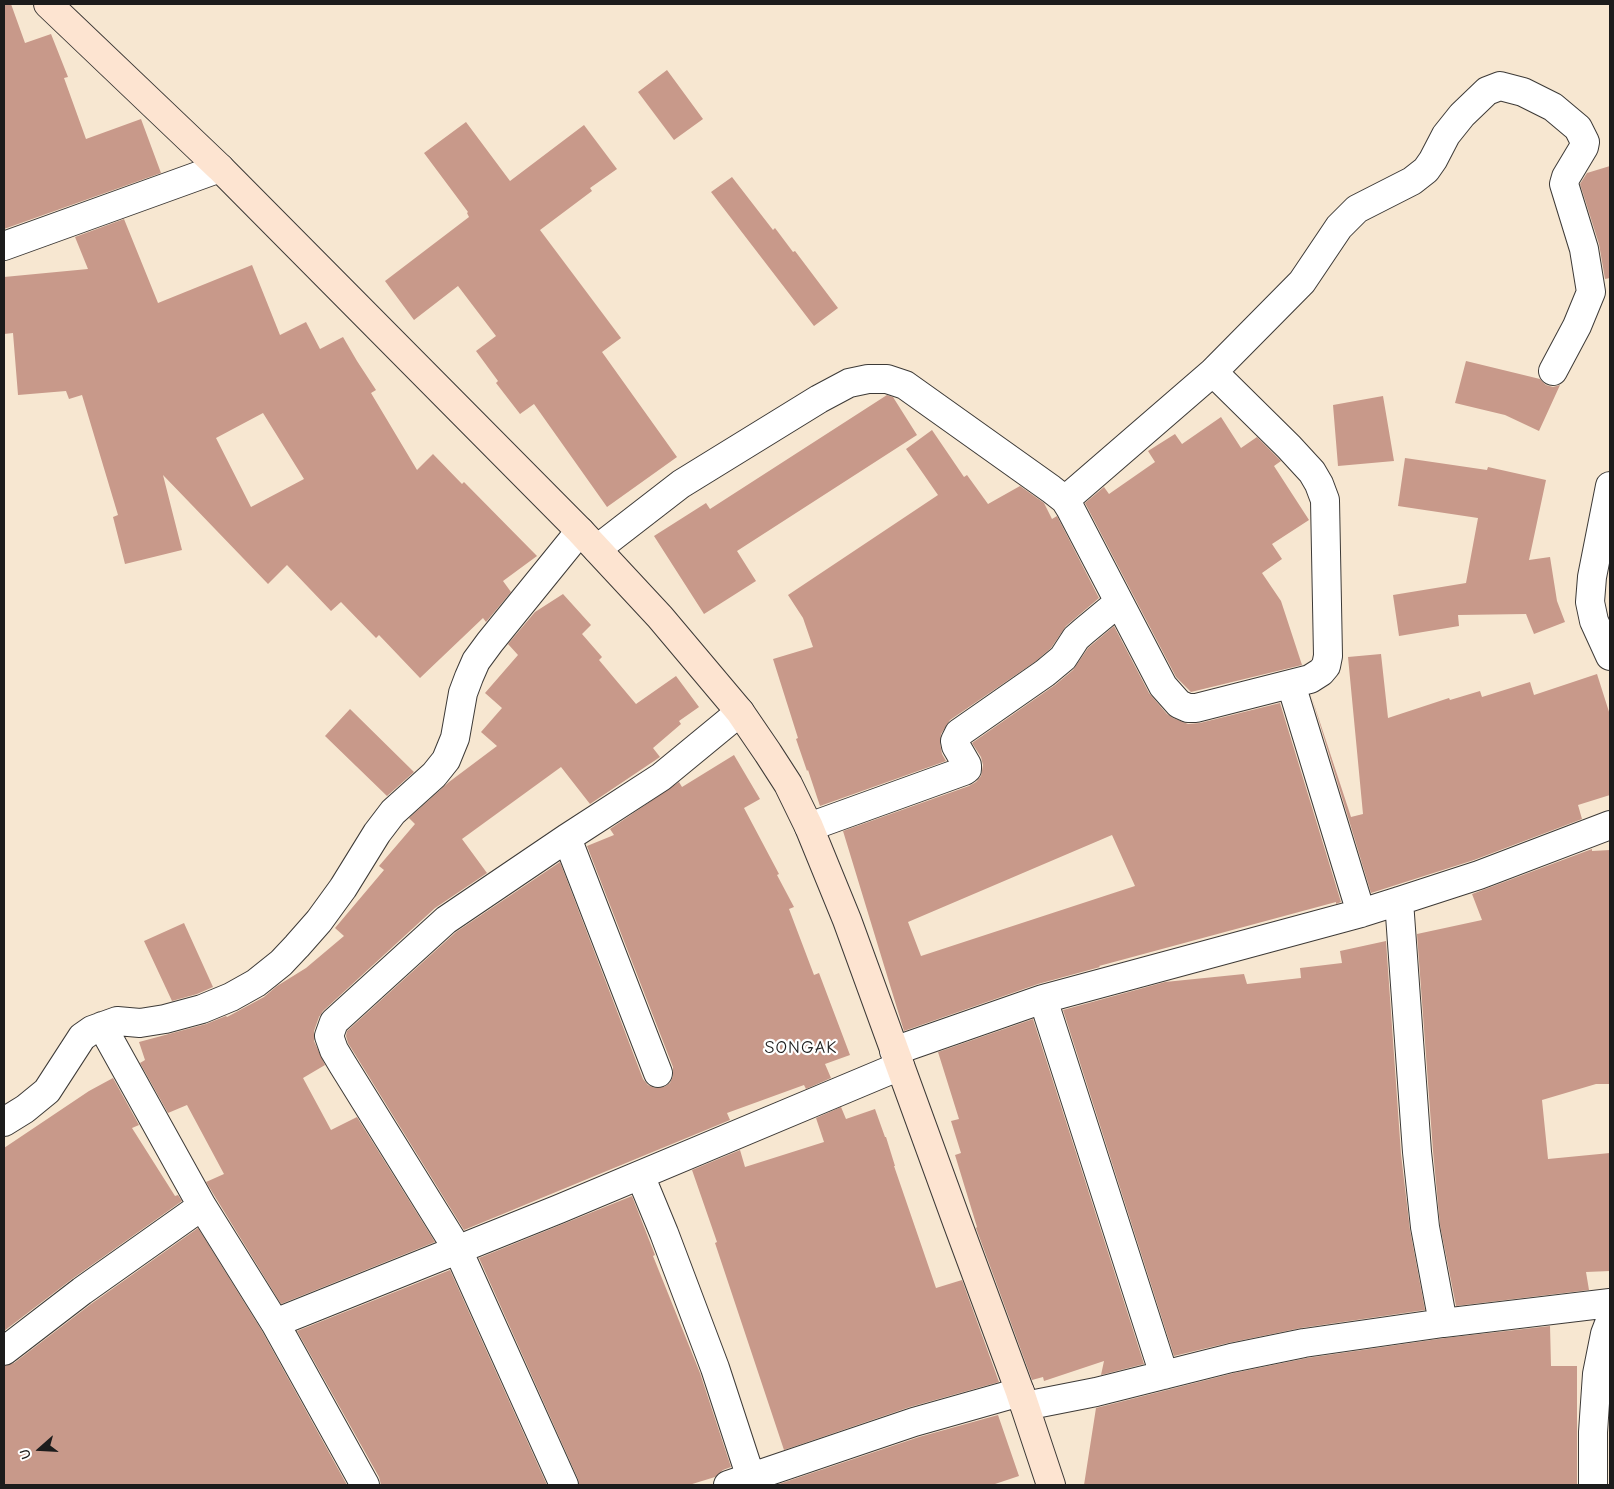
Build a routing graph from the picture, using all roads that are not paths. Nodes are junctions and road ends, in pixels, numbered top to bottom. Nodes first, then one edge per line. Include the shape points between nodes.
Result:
1 (48, 4) edge
2 (220, 168) junction
3 (4, 246) edge
4 (1553, 371) dead end
5 (1213, 372) junction
6 (1610, 486) edge
7 (1064, 500) junction
8 (588, 540) junction
9 (1119, 602) junction
10 (1610, 656) edge
11 (1291, 684) junction
12 (740, 712) junction
13 (1610, 825) edge
14 (810, 827) junction
15 (566, 838) junction
16 (1399, 901) junction
17 (1360, 913) junction
18 (1043, 999) junction
19 (102, 1026) junction
20 (897, 1058) junction
21 (658, 1073) dead end
22 (4, 1122) edge
23 (640, 1175) junction
24 (202, 1206) junction
25 (458, 1250) junction
26 (1610, 1303) edge
27 (1610, 1321) edge
28 (275, 1323) junction
29 (1443, 1323) junction
30 (4, 1351) edge
31 (1164, 1375) junction
32 (1022, 1399) junction
33 (739, 1481) edge
34 (365, 1485) edge
35 (564, 1485) edge
36 (1051, 1485) edge
37 (1593, 1485) edge

1 - 2 main road
2 - 3 street
2 - 8 main road
4 - 5 street via 1591,292 1584,249 1564,184 1585,142 1575,125 1553,107 1524,92 1500,86 1487,91 1462,115 1426,170 1405,185 1357,208 1339,227 1302,282
5 - 7 street
5 - 11 street via 1312,472 1325,500 1328,656 1321,672
6 - 10 street via 1590,602 1594,621
7 - 8 street via 905,385 887,379 868,379 849,383 819,399 681,484 624,526
7 - 9 street
8 - 12 main road via 660,617
8 - 19 street via 490,642 476,662 463,693 455,738 446,760 393,812 320,921 298,946 256,983 231,998 165,1019 140,1023 117,1021
9 - 11 street via 1164,686 1179,704 1196,708
9 - 14 street via 1076,638 1064,658 959,734 956,746 967,769
11 - 17 street
12 - 14 main road via 788,784
12 - 15 street via 661,777
13 - 16 street via 1479,875
14 - 20 main road via 848,920
15 - 21 street
15 - 25 street via 446,920 334,1022 328,1036
16 - 17 street
16 - 29 street via 1417,1152 1425,1228
17 - 18 street
18 - 20 street
18 - 31 street
19 - 22 street via 82,1037 47,1091
19 - 24 street
20 - 23 street via 692,1155
20 - 32 main road
23 - 25 street
23 - 33 street via 715,1368
24 - 28 street
24 - 30 street
25 - 28 street
25 - 35 street
26 - 29 street
27 - 37 street via 1597,1374
28 - 34 street
29 - 31 street via 1304,1343
31 - 32 street via 1096,1392
32 - 33 street via 914,1422
32 - 36 main road

